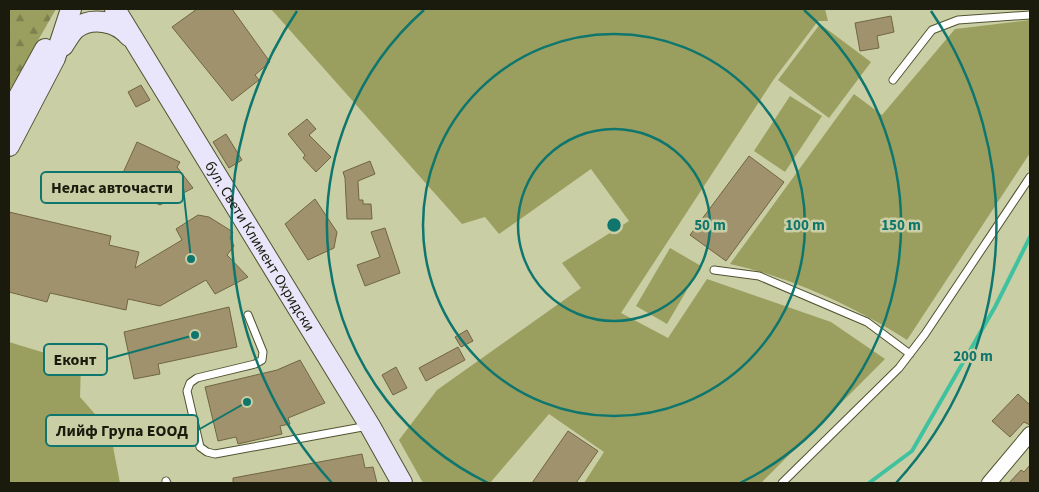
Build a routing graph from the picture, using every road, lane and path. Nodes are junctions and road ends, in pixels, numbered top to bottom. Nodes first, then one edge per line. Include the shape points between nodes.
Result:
1 (70, 9) edge
2 (115, 9) edge
3 (1030, 14) edge
4 (137, 44) junction
5 (55, 58) junction
6 (893, 80) dead end
7 (9, 114) edge
8 (9, 146) edge
9 (1030, 177) edge
10 (714, 270) dead end
11 (248, 315) dead end
12 (910, 354) junction
13 (370, 426) junction
14 (1030, 434) edge
15 (402, 483) edge
16 (782, 483) edge
17 (989, 483) edge

1 - 5 main road
1 - 7 main road
2 - 4 main road, бул. Свети Климент Охридски
3 - 6 lane via 958,20 932,30
4 - 5 main road via 115,24 93,22 75,29
4 - 13 main road, бул. Свети Климент Охридски
5 - 8 main road
9 - 12 lane
10 - 12 lane via 759,276 867,322
11 - 13 lane via 262,360 197,378 187,391 200,447 215,454
12 - 16 lane
13 - 15 main road, бул. Свети Климент Охридски
14 - 17 street

